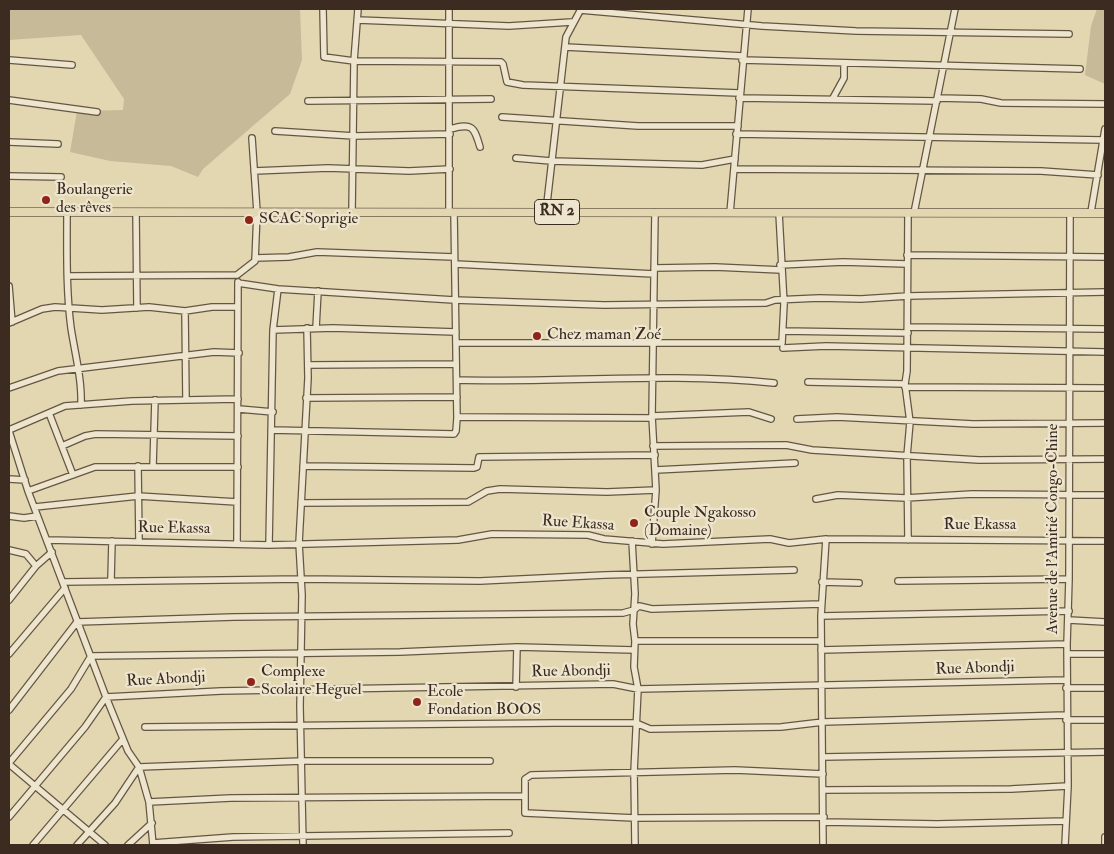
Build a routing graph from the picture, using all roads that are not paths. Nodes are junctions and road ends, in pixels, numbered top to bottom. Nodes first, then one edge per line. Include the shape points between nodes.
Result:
1 (323, 9) edge
2 (358, 9) edge
3 (449, 9) edge
4 (580, 9) edge
5 (748, 9) edge
6 (955, 9) edge
7 (358, 20) junction
8 (572, 22) junction
9 (449, 24) junction
10 (746, 24) junction
11 (950, 31) junction
12 (1069, 34) dead end
13 (565, 47) junction
14 (743, 58) junction
15 (9, 60) edge
16 (354, 61) junction
17 (449, 62) junction
18 (844, 64) junction
19 (72, 65) dead end
20 (943, 66) junction
21 (1080, 69) dead end
22 (562, 86) junction
23 (739, 96) junction
24 (449, 98) junction
25 (834, 98) junction
26 (491, 99) dead end
27 (9, 100) edge
28 (353, 100) junction
29 (937, 100) junction
30 (308, 101) dead end
31 (1105, 104) edge
32 (97, 112) dead end
33 (502, 117) dead end
34 (558, 121) junction
35 (738, 126) junction
36 (1105, 129) edge
37 (275, 132) dead end
38 (450, 132) junction
39 (736, 134) junction
40 (354, 136) junction
41 (929, 137) junction
42 (252, 138) dead end
43 (1104, 140) junction
44 (9, 142) edge
45 (58, 144) dead end
46 (480, 147) dead end
47 (516, 158) dead end
48 (734, 159) junction
49 (551, 161) junction
50 (450, 169) junction
51 (734, 169) junction
52 (353, 170) junction
53 (254, 171) junction
54 (922, 171) junction
55 (1098, 175) junction
56 (9, 176) edge
57 (61, 177) dead end
58 (9, 212) edge
59 (136, 212) junction
60 (257, 212) junction
61 (352, 212) junction
62 (452, 212) junction
63 (546, 212) junction
64 (655, 212) junction
65 (1092, 212) junction
66 (67, 213) junction
67 (730, 213) junction
68 (779, 213) junction
69 (911, 213) junction
70 (1070, 213) junction
71 (1105, 213) edge
72 (907, 255) junction
73 (1070, 256) junction
74 (1105, 257) edge
75 (255, 258) junction
76 (454, 260) junction
77 (907, 264) junction
78 (781, 267) junction
79 (654, 271) junction
80 (137, 275) junction
81 (237, 275) junction
82 (68, 276) junction
83 (238, 283) junction
84 (9, 286) edge
85 (278, 288) junction
86 (318, 291) junction
87 (1069, 292) junction
88 (1105, 292) edge
89 (908, 296) junction
90 (454, 300) junction
91 (783, 300) junction
92 (654, 303) junction
93 (70, 307) junction
94 (238, 307) junction
95 (138, 308) junction
96 (185, 311) junction
97 (10, 322) edge
98 (307, 328) junction
99 (316, 328) junction
100 (1069, 329) junction
101 (1105, 329) edge
102 (273, 330) junction
103 (908, 330) junction
104 (783, 331) junction
105 (456, 332) junction
106 (456, 343) junction
107 (654, 345) junction
108 (783, 348) dead end
109 (907, 348) junction
110 (1069, 352) junction
111 (1105, 352) edge
112 (239, 353) junction
113 (186, 355) junction
114 (455, 364) junction
115 (308, 365) junction
116 (78, 368) junction
117 (652, 378) junction
118 (457, 380) junction
119 (808, 382) dead end
120 (774, 384) dead end
121 (905, 385) junction
122 (9, 388) edge
123 (1068, 388) junction
124 (1105, 388) edge
125 (456, 397) junction
126 (306, 398) junction
127 (155, 400) junction
128 (186, 400) junction
129 (238, 400) junction
130 (81, 405) junction
131 (239, 409) junction
132 (273, 412) junction
133 (49, 413) junction
134 (652, 417) junction
135 (457, 418) junction
136 (771, 419) dead end
137 (797, 419) dead end
138 (910, 422) junction
139 (1068, 423) junction
140 (1105, 424) edge
141 (271, 430) junction
142 (9, 431) edge
143 (306, 431) junction
144 (155, 434) junction
145 (238, 436) junction
146 (62, 446) junction
147 (653, 446) junction
148 (655, 455) junction
149 (907, 456) junction
150 (1068, 459) junction
151 (1105, 459) edge
152 (795, 463) dead end
153 (138, 466) junction
154 (153, 466) junction
155 (303, 466) junction
156 (238, 467) junction
157 (656, 470) junction
158 (74, 475) junction
159 (9, 478) edge
160 (24, 480) junction
161 (656, 490) junction
162 (28, 491) junction
163 (1069, 495) junction
164 (1105, 495) edge
165 (138, 496) junction
166 (906, 498) junction
167 (816, 499) dead end
168 (237, 502) junction
169 (301, 504) junction
170 (35, 507) junction
171 (9, 516) edge
172 (38, 516) junction
173 (826, 539) junction
174 (48, 540) junction
175 (908, 540) junction
176 (1105, 540) edge
177 (112, 541) junction
178 (632, 541) junction
179 (1069, 541) junction
180 (139, 542) junction
181 (299, 542) junction
182 (237, 544) junction
183 (652, 544) junction
184 (270, 545) junction
185 (9, 550) edge
186 (52, 552) junction
187 (36, 566) junction
188 (794, 570) dead end
189 (635, 575) junction
190 (302, 578) junction
191 (1070, 579) junction
192 (111, 580) junction
193 (898, 581) dead end
194 (822, 582) junction
195 (859, 583) dead end
196 (64, 585) junction
197 (9, 600) edge
198 (821, 604) junction
199 (634, 610) junction
200 (1069, 611) junction
201 (301, 616) junction
202 (821, 616) junction
203 (1069, 620) junction
204 (77, 622) junction
205 (1105, 622) edge
206 (635, 641) junction
207 (821, 641) junction
208 (1067, 644) junction
209 (517, 647) junction
210 (634, 650) junction
211 (821, 650) junction
212 (300, 653) junction
213 (9, 654) edge
214 (1067, 654) junction
215 (1105, 654) edge
216 (91, 656) junction
217 (1066, 680) junction
218 (516, 686) junction
219 (822, 686) junction
220 (1066, 688) junction
221 (1105, 688) edge
222 (638, 689) junction
223 (300, 690) junction
224 (106, 697) junction
225 (9, 710) edge
226 (1066, 717) junction
227 (1105, 720) edge
228 (823, 722) junction
229 (636, 723) junction
230 (301, 726) junction
231 (145, 727) dead end
232 (123, 739) junction
233 (1067, 752) junction
234 (1105, 752) edge
235 (823, 757) junction
236 (302, 761) junction
237 (490, 761) dead end
238 (9, 764) edge
239 (139, 767) junction
240 (634, 772) junction
241 (823, 774) junction
242 (35, 786) junction
243 (1068, 786) junction
244 (824, 790) junction
245 (525, 796) junction
246 (303, 799) junction
247 (149, 802) junction
248 (64, 810) junction
249 (9, 817) edge
250 (635, 818) junction
251 (824, 819) junction
252 (1066, 821) junction
253 (152, 823) junction
254 (89, 831) junction
255 (509, 833) dead end
256 (302, 836) junction
257 (1105, 837) edge
258 (153, 844) edge
259 (33, 845) edge
260 (77, 845) edge
261 (105, 845) edge
262 (128, 845) edge
263 (303, 845) edge
264 (635, 845) edge
265 (823, 845) edge
266 (1065, 845) edge
267 (1104, 845) edge

1 - 16 street via 322,56
2 - 7 street
3 - 9 street
4 - 8 street
4 - 10 street
5 - 10 street
6 - 11 street
7 - 9 street
7 - 16 street
8 - 9 street via 510,26
8 - 13 street
9 - 17 street
10 - 11 street via 856,31
10 - 14 street
11 - 12 street
11 - 20 street
13 - 14 street
13 - 22 street
14 - 18 street
14 - 23 street
15 - 19 street
16 - 17 street
16 - 28 street
17 - 22 street via 501,62 510,84
17 - 24 street
18 - 20 street
18 - 25 street via 844,78
20 - 21 street
20 - 29 street
22 - 23 street
22 - 34 street
23 - 25 street
23 - 35 street
24 - 26 street
24 - 28 street
24 - 38 street
25 - 29 street
27 - 32 street
28 - 30 street
28 - 40 street
29 - 31 street
29 - 41 street
33 - 34 street
34 - 35 street via 638,126
34 - 49 street
35 - 39 street
36 - 43 street
37 - 40 street
38 - 40 street
38 - 46 street via 470,126
38 - 50 street
39 - 41 street
39 - 48 street
40 - 52 street
41 - 43 street
41 - 54 street
42 - 53 street
43 - 55 street
44 - 45 street
47 - 49 street
48 - 49 street via 702,165
48 - 51 street
49 - 63 street
50 - 52 street
50 - 62 street
51 - 54 street
51 - 67 street
52 - 53 street
52 - 61 street
53 - 60 street
54 - 55 street via 1048,171
54 - 69 street
55 - 65 street
56 - 57 street
58 - 66 highway, RN 2
59 - 60 highway, RN 2
59 - 66 highway, RN 2
59 - 80 street
60 - 61 highway, RN 2
60 - 75 street
61 - 62 highway, RN 2
62 - 63 highway, RN 2
62 - 76 street
63 - 64 highway, RN 2
64 - 67 highway, RN 2
64 - 79 street
65 - 70 highway, RN 2
65 - 71 highway, RN 2
66 - 82 street
67 - 68 highway, RN 2
68 - 69 highway, RN 2
68 - 78 street
69 - 70 highway, RN 2
69 - 72 street
70 - 73 street, Avenue de l'Amitié Congo-Chine
72 - 73 street
72 - 77 street
73 - 74 street
73 - 87 street, Avenue de l'Amitié Congo-Chine
75 - 76 street via 316,252
75 - 81 street via 254,263
76 - 79 street
76 - 90 street
77 - 78 street via 843,262
77 - 89 street
78 - 79 street
78 - 91 street
79 - 92 street
80 - 81 street
80 - 82 street
80 - 95 street
81 - 83 street
82 - 93 street
83 - 85 street
83 - 94 street
84 - 97 street
85 - 86 street
85 - 102 street
86 - 90 street
86 - 99 street
87 - 88 street
87 - 89 street
87 - 100 street, Avenue de l'Amitié Congo-Chine
89 - 91 street
89 - 103 street
90 - 92 street via 604,305
90 - 105 street
91 - 92 street via 766,303
91 - 104 street
92 - 107 street
93 - 95 street via 102,310
93 - 97 street via 42,309
93 - 116 street
94 - 96 street
94 - 112 street
95 - 96 street
96 - 113 street
98 - 99 street
98 - 102 street
98 - 115 street
99 - 105 street
100 - 101 street
100 - 103 street
100 - 110 street, Avenue de l'Amitié Congo-Chine
102 - 132 street
103 - 104 street
103 - 109 street
104 - 107 street via 782,343
105 - 106 street
106 - 107 street
106 - 114 street
107 - 117 street
108 - 109 street
109 - 110 street
109 - 121 street
110 - 111 street
110 - 123 street, Avenue de l'Amitié Congo-Chine
112 - 113 street
112 - 129 street
113 - 116 street
113 - 128 street
114 - 115 street
114 - 118 street
115 - 126 street
116 - 122 street
116 - 130 street
117 - 118 street
117 - 120 street
117 - 134 street
118 - 125 street
119 - 121 street
121 - 123 street
121 - 138 street
123 - 124 street
123 - 139 street, Avenue de l'Amitié Congo-Chine
125 - 126 street
125 - 135 street
126 - 143 street
127 - 128 street
127 - 130 street
127 - 144 street
128 - 129 street
129 - 131 street
130 - 133 street via 65,406
131 - 132 street
131 - 145 street
132 - 141 street
133 - 142 street
133 - 146 street
134 - 135 street
134 - 136 street via 749,412
134 - 147 street
135 - 143 street via 454,434
137 - 138 street via 887,418
138 - 139 street
138 - 149 street
139 - 140 street
139 - 150 street, Avenue de l'Amitié Congo-Chine
141 - 143 street
141 - 184 street
142 - 160 street
143 - 155 street
144 - 145 street
144 - 146 street via 90,435
144 - 154 street
145 - 156 street
146 - 158 street
147 - 148 street
147 - 149 street via 786,445 812,450
148 - 155 street via 479,457 474,468
148 - 157 street
149 - 150 street via 979,460
149 - 166 street
150 - 151 street
150 - 163 street, Avenue de l'Amitié Congo-Chine
152 - 157 street
153 - 154 street
153 - 158 street via 95,467
153 - 165 street
154 - 156 street
155 - 169 street
156 - 168 street
157 - 161 street
158 - 162 street
159 - 160 street
160 - 162 street
161 - 169 street via 500,489 487,491 468,502
161 - 183 street
162 - 170 street
163 - 164 street
163 - 166 street via 972,494
163 - 179 street, Avenue de l'Amitié Congo-Chine
165 - 168 street
165 - 170 street
165 - 180 street
166 - 167 street via 838,496
166 - 175 street
168 - 182 street
169 - 181 street
170 - 172 street
171 - 172 street
172 - 174 street
173 - 175 street, Rue Ekassa
173 - 183 street, Rue Ekassa via 790,543 770,539
173 - 194 street
174 - 177 street, Rue Ekassa
174 - 186 street
175 - 179 street, Rue Ekassa
176 - 179 street, Rue Ekassa
177 - 180 street, Rue Ekassa
177 - 192 street
178 - 181 street, Rue Ekassa via 588,535 492,534 458,540
178 - 183 street, Rue Ekassa
178 - 189 street
179 - 191 street, Avenue de l'Amitié Congo-Chine
180 - 182 street, Rue Ekassa
181 - 184 street, Rue Ekassa
181 - 190 street
182 - 184 street, Rue Ekassa
185 - 187 street via 26,554
186 - 187 street
186 - 196 street
187 - 197 street
188 - 189 street
189 - 190 street via 480,581
189 - 199 street
190 - 192 street
190 - 201 street
191 - 193 street
191 - 200 street, Avenue de l'Amitié Congo-Chine
192 - 196 street
194 - 195 street
194 - 198 street
196 - 204 street
196 - 213 street
198 - 199 street via 652,609 638,606
198 - 202 street
199 - 201 street via 623,613
199 - 206 street
200 - 202 street
200 - 203 street, Avenue de l'Amitié Congo-Chine
201 - 204 street
201 - 212 street
202 - 207 street
203 - 205 street
203 - 208 street, Avenue de l'Amitié Congo-Chine
204 - 216 street
204 - 225 street
206 - 207 street
206 - 210 street
207 - 211 street
208 - 211 street
208 - 214 street, Avenue de l'Amitié Congo-Chine
209 - 210 street
209 - 212 street
209 - 218 street
210 - 222 street
211 - 219 street
212 - 216 street
212 - 223 street
214 - 215 street
214 - 217 street, Avenue de l'Amitié Congo-Chine
216 - 224 street
216 - 238 street via 71,689
217 - 219 street, Rue Abondji
217 - 220 street, Avenue de l'Amitié Congo-Chine
218 - 222 street, Rue Abondji via 613,684
218 - 223 street, Rue Abondji
219 - 222 street, Rue Abondji
219 - 228 street
220 - 221 street
220 - 226 street, Avenue de l'Amitié Congo-Chine
222 - 229 street
223 - 224 street, Rue Abondji
223 - 230 street
224 - 232 street
224 - 242 street
226 - 227 street
226 - 228 street
226 - 233 street, Avenue de l'Amitié Congo-Chine
228 - 229 street via 781,727 650,729
228 - 235 street
229 - 230 street
229 - 240 street
230 - 231 street
230 - 236 street
232 - 239 street
232 - 248 street
233 - 234 street
233 - 235 street
233 - 243 street, Avenue de l'Amitié Congo-Chine
235 - 241 street
236 - 237 street
236 - 239 street
236 - 246 street
238 - 242 street
239 - 247 street
239 - 254 street via 116,803
240 - 241 street via 735,770
240 - 245 street via 527,776
240 - 250 street
241 - 244 street
242 - 248 street
242 - 249 street
243 - 244 street
243 - 252 street, Avenue de l'Amitié Congo-Chine
244 - 251 street
245 - 246 street
245 - 250 street via 526,814 570,813
246 - 247 street
246 - 256 street
247 - 253 street
248 - 254 street
248 - 259 street
250 - 251 street
250 - 264 street
251 - 252 street via 936,824
251 - 265 street
252 - 266 street, Avenue de l'Amitié Congo-Chine
253 - 258 street
253 - 262 street
254 - 260 street
254 - 261 street
255 - 256 street
256 - 258 street via 233,837
256 - 263 street
257 - 267 street

